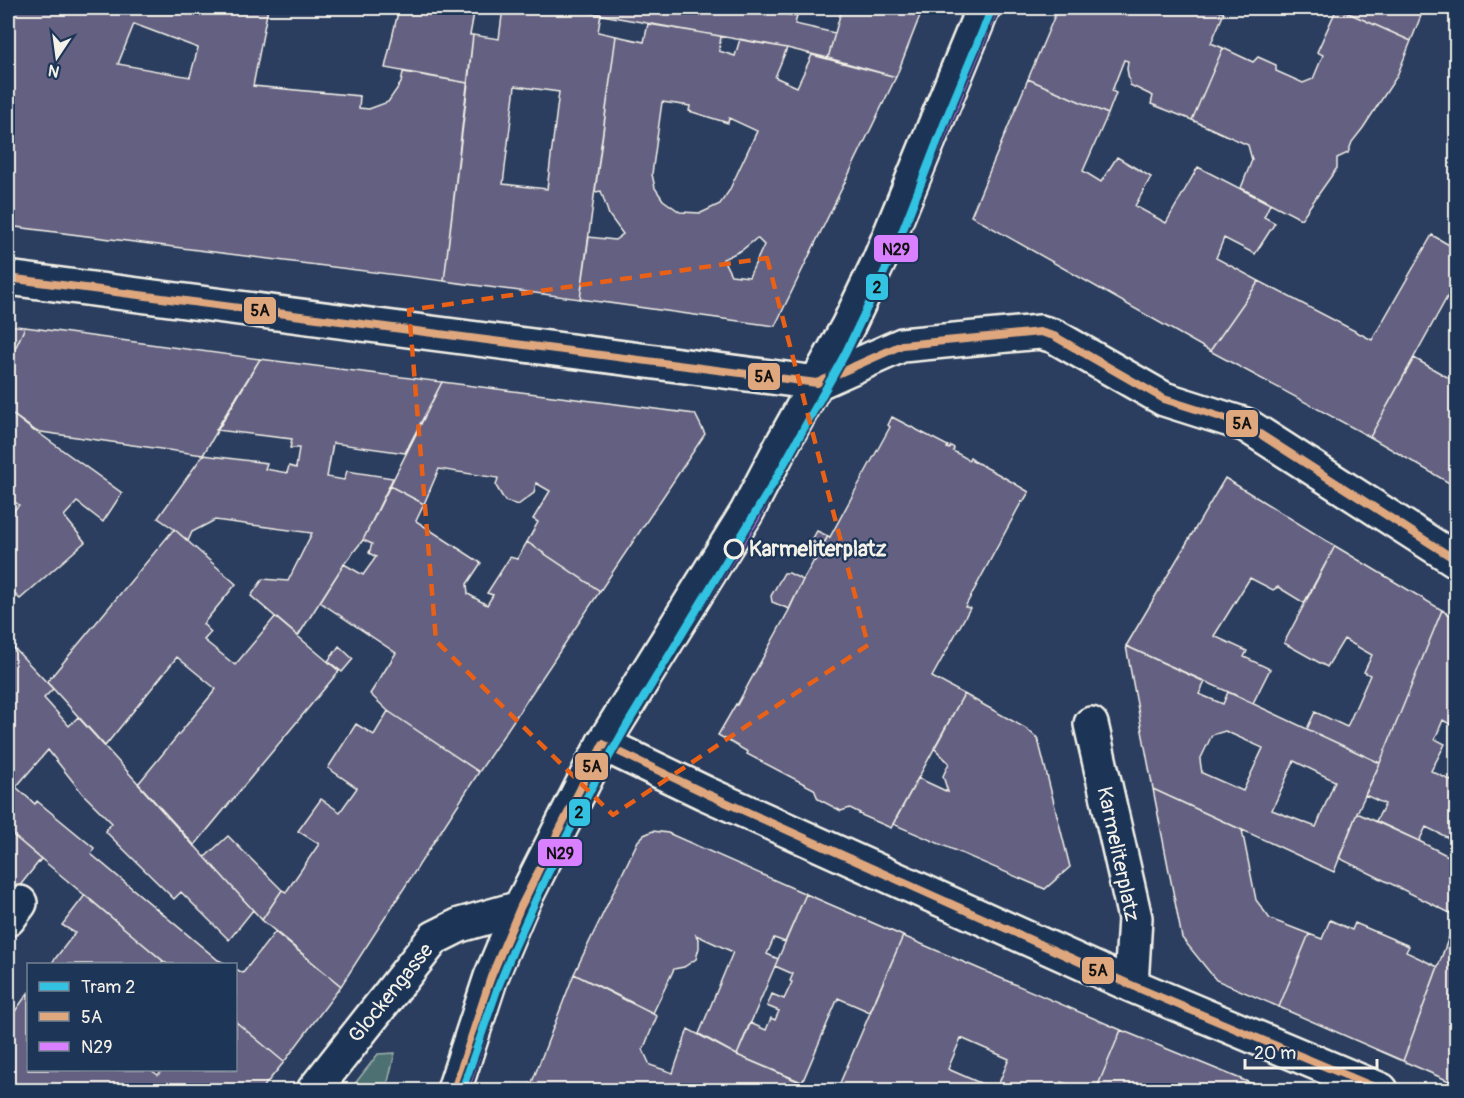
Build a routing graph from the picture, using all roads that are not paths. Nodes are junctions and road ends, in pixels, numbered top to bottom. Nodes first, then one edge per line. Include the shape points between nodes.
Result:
1 (982, 8) edge
2 (8, 278) edge
3 (817, 383) junction
4 (1456, 560) edge
5 (1091, 724) dead end
6 (603, 744) junction
7 (520, 908) junction
8 (1131, 985) junction
9 (314, 1090) edge
10 (454, 1090) edge
11 (1381, 1090) edge

1 - 3 street via 880,259
2 - 3 street
3 - 4 street via 903,345 1040,332 1223,426
3 - 6 street via 747,513
5 - 8 street, Karmeliterplatz via 1135,918
6 - 7 street
6 - 8 street
7 - 9 street, Glockengasse via 434,938
7 - 10 street via 491,977
8 - 11 street

